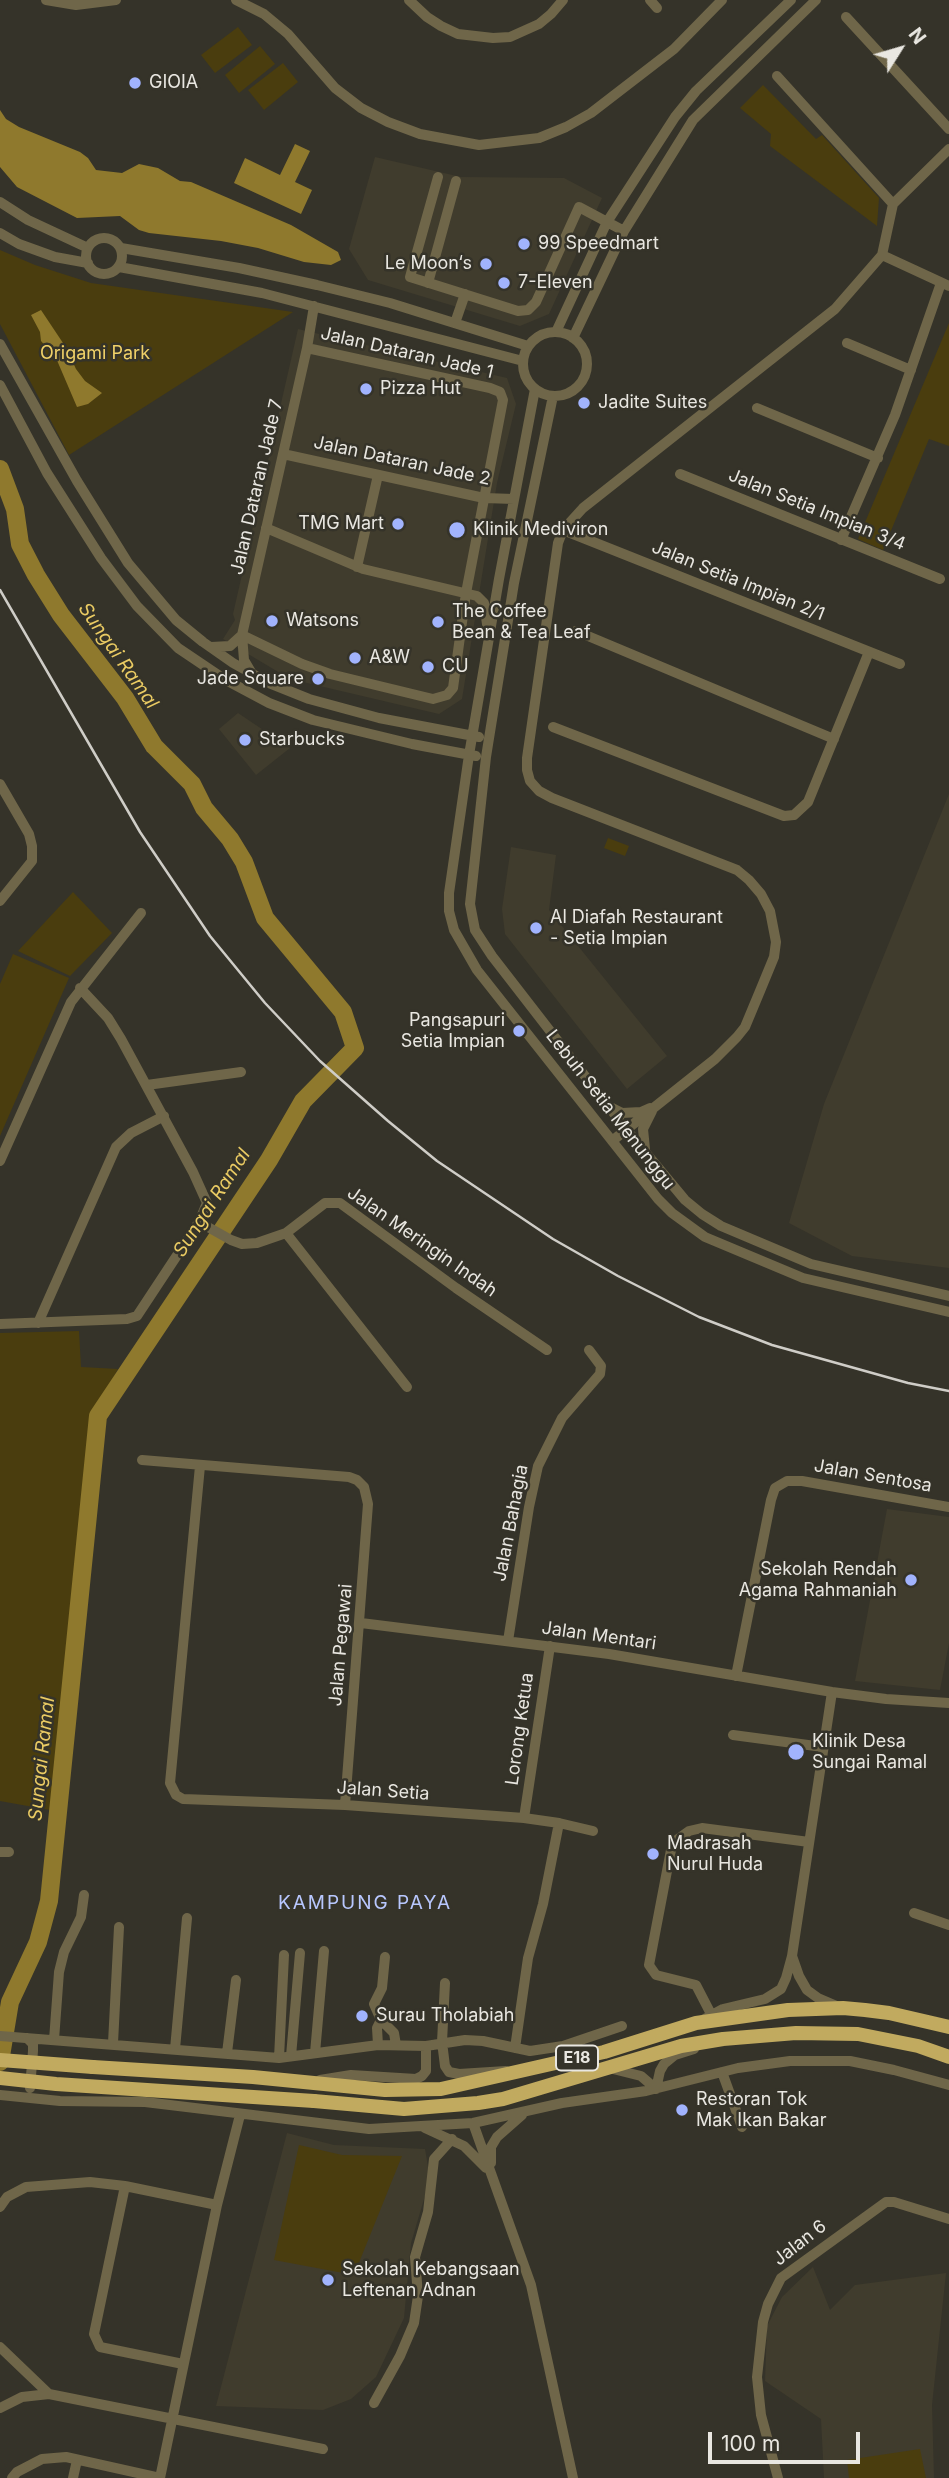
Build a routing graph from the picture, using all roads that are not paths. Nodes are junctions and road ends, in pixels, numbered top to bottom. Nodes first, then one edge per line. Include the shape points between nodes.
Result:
1 (46, 0) edge
2 (116, 0) edge
3 (236, 0) edge
4 (409, 0) edge
5 (722, 0) edge
6 (791, 0) edge
7 (816, 0) edge
8 (564, 2) edge
9 (846, 17) dead end
10 (777, 76) dead end
11 (949, 129) edge
12 (949, 149) edge
13 (438, 177) dead end
14 (456, 181) dead end
15 (0, 202) edge
16 (893, 204) junction
17 (607, 222) junction
18 (624, 230) junction
19 (0, 233) edge
20 (88, 248) junction
21 (121, 248) junction
22 (882, 255) junction
23 (88, 263) junction
24 (119, 267) junction
25 (428, 283) junction
26 (945, 284) edge
27 (465, 294) junction
28 (390, 303) junction
29 (314, 306) junction
30 (384, 323) junction
31 (455, 323) junction
32 (556, 332) junction
33 (573, 338) junction
34 (847, 343) dead end
35 (0, 344) edge
36 (528, 346) junction
37 (307, 348) junction
38 (523, 361) junction
39 (911, 370) junction
40 (0, 385) edge
41 (535, 389) junction
42 (553, 396) junction
43 (757, 408) dead end
44 (283, 454) junction
45 (878, 458) junction
46 (680, 474) dead end
47 (379, 475) junction
48 (484, 498) junction
49 (514, 499) junction
50 (266, 528) junction
51 (563, 530) junction
52 (841, 540) junction
53 (357, 567) junction
54 (940, 579) dead end
55 (466, 593) junction
56 (576, 631) dead end
57 (242, 635) junction
58 (489, 644) junction
59 (210, 647) junction
60 (869, 652) junction
61 (900, 664) dead end
62 (251, 673) junction
63 (553, 727) dead end
64 (472, 735) junction
65 (489, 738) junction
66 (834, 739) junction
67 (469, 755) junction
68 (486, 757) junction
69 (0, 784) edge
70 (0, 901) edge
71 (141, 913) dead end
72 (80, 988) junction
73 (241, 1072) dead end
74 (147, 1085) junction
75 (656, 1106) junction
76 (609, 1107) junction
77 (164, 1116) junction
78 (626, 1129) junction
79 (612, 1140) junction
80 (646, 1152) junction
81 (0, 1161) edge
82 (199, 1222) junction
83 (286, 1233) junction
84 (949, 1296) edge
85 (949, 1312) edge
86 (38, 1323) junction
87 (0, 1324) edge
88 (547, 1350) dead end
89 (589, 1350) dead end
90 (407, 1387) dead end
91 (142, 1460) dead end
92 (200, 1466) junction
93 (949, 1507) edge
94 (361, 1623) junction
95 (508, 1641) junction
96 (550, 1646) junction
97 (736, 1676) junction
98 (832, 1692) junction
99 (949, 1703) edge
100 (733, 1735) dead end
101 (823, 1747) junction
102 (345, 1805) junction
103 (524, 1818) junction
104 (559, 1823) junction
105 (593, 1831) dead end
106 (809, 1842) junction
107 (84, 1895) dead end
108 (914, 1913) dead end
109 (187, 1918) dead end
110 (949, 1925) edge
111 (119, 1927) dead end
112 (324, 1951) dead end
113 (300, 1954) dead end
114 (284, 1955) dead end
115 (792, 1956) junction
116 (385, 1957) dead end
117 (236, 1980) dead end
118 (445, 1983) dead end
119 (843, 2008) junction
120 (711, 2014) junction
121 (381, 2020) junction
122 (696, 2023) junction
123 (622, 2026) dead end
124 (949, 2027) edge
125 (0, 2036) edge
126 (21, 2038) junction
127 (723, 2039) junction
128 (48, 2040) junction
129 (442, 2042) junction
130 (113, 2043) junction
131 (379, 2045) junction
132 (396, 2045) junction
133 (426, 2046) junction
134 (516, 2048) junction
135 (174, 2049) junction
136 (33, 2051) junction
137 (227, 2053) junction
138 (315, 2053) junction
139 (291, 2056) junction
140 (949, 2057) edge
141 (279, 2058) junction
142 (0, 2060) edge
143 (606, 2067) junction
144 (526, 2071) junction
145 (722, 2072) junction
146 (0, 2078) edge
147 (310, 2081) junction
148 (949, 2085) edge
149 (656, 2089) junction
150 (0, 2095) edge
151 (24, 2097) junction
152 (526, 2112) junction
153 (240, 2115) junction
154 (473, 2123) junction
155 (424, 2127) junction
156 (742, 2127) dead end
157 (452, 2139) junction
158 (491, 2172) junction
159 (125, 2186) junction
160 (217, 2205) junction
161 (0, 2207) edge
162 (949, 2219) edge
163 (0, 2347) edge
164 (183, 2364) junction
165 (49, 2394) junction
166 (373, 2403) dead end
167 (0, 2408) edge
168 (172, 2418) junction
169 (323, 2449) dead end
170 (77, 2460) junction
171 (12, 2478) edge
172 (73, 2478) edge
173 (160, 2478) edge
174 (573, 2478) edge
175 (778, 2478) edge

1 - 2 street via 76,5
3 - 5 street via 264,14 288,34 335,88 361,108 420,134 479,145 538,138 591,113 674,49
4 - 8 street via 427,17 458,34 493,38 510,37 539,24
6 - 17 street via 696,90
7 - 18 street via 693,120
9 - 11 street
10 - 16 street
12 - 16 street
13 - 25 street via 410,277
14 - 25 street
15 - 20 street
16 - 22 street
17 - 18 street
17 - 27 street via 579,207 537,302 528,310
17 - 32 street
18 - 33 street
19 - 23 street via 55,257
20 - 21 street via 105,238
20 - 23 street
21 - 24 street
21 - 28 street via 239,268
22 - 26 street
22 - 51 street via 835,309 583,509
23 - 24 street via 98,273
24 - 29 street
25 - 27 street
26 - 39 street
27 - 31 street
28 - 30 street
28 - 31 street
29 - 30 street
29 - 37 street, Jalan Dataran Jade 7
30 - 38 street
31 - 36 street
32 - 33 street
32 - 36 street via 540,335
33 - 42 street via 584,352 584,375 570,392
34 - 39 street
35 - 59 street via 128,563 176,620
36 - 38 street
37 - 44 street, Jalan Dataran Jade 7
37 - 48 street, Jalan Dataran Jade 1 via 500,392 503,408
38 - 41 street
39 - 45 street
40 - 67 street via 101,558 137,606 178,648 269,703 313,720
41 - 42 street
41 - 49 street
42 - 65 street via 514,583
43 - 45 street
44 - 47 street, Jalan Dataran Jade 2
44 - 50 street, Jalan Dataran Jade 7
45 - 52 street
46 - 52 street, Jalan Setia Impian 3/4
47 - 48 street, Jalan Dataran Jade 2
47 - 53 street
48 - 49 street, Jalan Dataran Jade 2
48 - 55 street
49 - 58 street
50 - 53 street
50 - 57 street, Jalan Dataran Jade 7
51 - 60 street, Jalan Setia Impian 2/1
51 - 75 street via 555,555 527,758 530,781 552,798 737,870 761,894 774,927 774,957 745,1027 715,1059
52 - 54 street, Jalan Setia Impian 3/4
53 - 55 street
55 - 57 street via 453,688 433,699 330,674
55 - 58 street via 484,603
56 - 66 street
57 - 59 street via 230,646
57 - 62 street via 244,660
58 - 64 street
59 - 62 street
60 - 61 street, Jalan Setia Impian 2/1
60 - 66 street
62 - 64 street via 348,711
63 - 66 street via 784,816 794,815 808,802
64 - 65 street
64 - 67 street, Lebuh Setia Menunggu
65 - 68 street, Lebuh Setia Menunggu
67 - 68 street
67 - 79 street, Lebuh Setia Menunggu via 449,893 454,930 477,970
68 - 76 street, Lebuh Setia Menunggu via 470,904 475,930
69 - 70 street via 33,846 32,861
71 - 72 street
72 - 74 street via 115,1028
72 - 81 street via 62,1018
73 - 74 street
74 - 77 street
75 - 76 street via 622,1113
75 - 78 street
75 - 80 street via 643,1129
76 - 78 street, Lebuh Setia Menunggu
77 - 82 street via 207,1199
77 - 86 street via 131,1133 116,1147
78 - 79 street
78 - 80 street, Lebuh Setia Menunggu
79 - 85 street, Lebuh Setia Menunggu via 671,1213 705,1237 803,1278
80 - 84 street, Lebuh Setia Menunggu via 685,1200 721,1226 811,1264
82 - 83 street, Jalan Meringin Indah via 242,1244 257,1244
82 - 86 street via 137,1316
83 - 88 street, Jalan Meringin Indah via 325,1203 340,1203
83 - 90 street
86 - 87 street
89 - 95 street, Jalan Bahagia via 601,1366 600,1374 562,1418 538,1466
91 - 92 street
92 - 94 street, Jalan Pegawai via 357,1480 369,1504
92 - 102 street, Jalan Setia via 172,1790 183,1799
93 - 97 street, Jalan Sentosa via 802,1481 787,1481 775,1488
94 - 95 street, Jalan Mentari
94 - 102 street, Jalan Pegawai
95 - 96 street, Jalan Mentari
96 - 97 street, Jalan Mentari
96 - 103 street, Lorong Ketua
97 - 98 street, Jalan Mentari
98 - 99 street, Jalan Mentari
98 - 101 street
100 - 101 street
101 - 106 street
102 - 103 street, Jalan Setia
103 - 104 street, Jalan Setia
104 - 105 street, Jalan Setia
104 - 134 street via 528,1958
106 - 115 street
106 - 120 street via 702,1828 689,1831 671,1850 649,1965 656,1975 696,1984
107 - 128 street via 81,1917 59,1972
108 - 110 street
109 - 135 street
111 - 130 street
112 - 138 street
113 - 139 street
114 - 141 street
115 - 119 street via 807,1990
115 - 120 street via 781,1989 773,1995
116 - 121 street via 382,1988 374,2004
117 - 137 street
118 - 129 street
119 - 122 highway, E18 via 788,2010
119 - 124 highway, E18
120 - 122 street
121 - 131 street via 376,2036
121 - 132 street via 394,2033
122 - 144 highway, E18
123 - 134 street via 563,2046 530,2051
125 - 126 street
126 - 128 street
126 - 136 street via 33,2044
127 - 140 highway, E18 via 858,2034
127 - 143 highway, E18
127 - 149 street via 675,2055 660,2071
128 - 130 street
128 - 136 street
129 - 133 street
129 - 134 street via 483,2041
129 - 144 street via 444,2066 449,2072
130 - 135 street
131 - 132 street
131 - 138 street
132 - 133 street
133 - 147 street via 426,2071 416,2079 351,2075
135 - 137 street
136 - 151 street
137 - 141 street
138 - 139 street
139 - 141 street
142 - 147 highway, E18, bridge
143 - 146 highway, E18, bridge via 503,2099 404,2109
143 - 149 street via 642,2076
144 - 147 highway, E18 via 442,2090 385,2090
145 - 148 street via 790,2061 850,2061
145 - 149 street
145 - 156 street
149 - 152 street
150 - 151 street
151 - 153 street via 145,2102
152 - 154 street
152 - 158 street via 491,2147
153 - 155 street via 369,2129
153 - 160 street
154 - 155 street
154 - 158 street
155 - 157 street
157 - 158 street
157 - 166 street via 434,2159 428,2212 415,2257 418,2297 414,2323
158 - 174 street via 531,2285
159 - 160 street
159 - 161 street via 90,2182 26,2188 6,2197
159 - 164 street via 94,2334 100,2347
160 - 164 street
162 - 175 street, Jalan 6 via 886,2202 781,2278 763,2322 757,2377 761,2415
163 - 165 street
164 - 168 street
165 - 167 street via 22,2397
165 - 168 street
168 - 169 street
168 - 173 street
170 - 171 street via 42,2459
170 - 172 street
170 - 173 street

